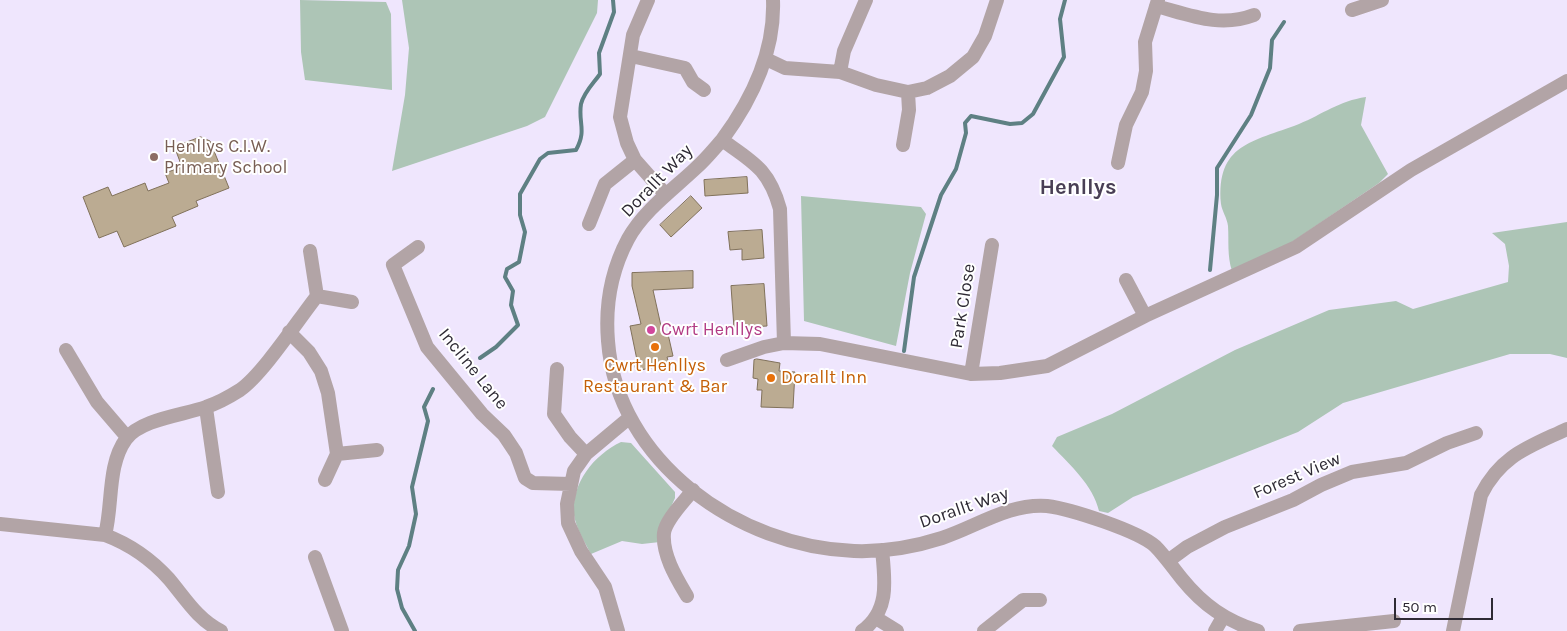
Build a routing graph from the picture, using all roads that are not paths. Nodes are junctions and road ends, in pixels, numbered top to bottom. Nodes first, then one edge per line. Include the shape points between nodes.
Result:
1 (648, 0) edge
2 (773, 0) edge
3 (866, 0) edge
4 (997, 0) edge
5 (1382, 0) edge
6 (1157, 3) edge
7 (1352, 10) dead end
8 (1254, 15) dead end
9 (631, 56) junction
10 (766, 59) junction
11 (840, 72) junction
12 (1567, 81) edge
13 (704, 90) dead end
14 (908, 92) junction
15 (722, 140) junction
16 (903, 145) dead end
17 (635, 160) junction
18 (1118, 163) dead end
19 (666, 195) junction
20 (589, 224) dead end
21 (992, 245) dead end
22 (418, 247) dead end
23 (310, 251) dead end
24 (1126, 280) dead end
25 (317, 296) junction
26 (352, 302) dead end
27 (1145, 316) junction
28 (289, 332) junction
29 (784, 343) junction
30 (66, 350) dead end
31 (727, 360) dead end
32 (557, 369) dead end
33 (971, 374) junction
34 (206, 408) junction
35 (629, 418) junction
36 (1567, 429) edge
37 (1476, 433) dead end
38 (127, 437) junction
39 (377, 450) dead end
40 (337, 454) junction
41 (586, 454) junction
42 (325, 480) dead end
43 (571, 484) junction
44 (693, 490) junction
45 (218, 492) dead end
46 (0, 524) edge
47 (105, 535) junction
48 (882, 550) junction
49 (316, 557) dead end
50 (1168, 562) junction
51 (687, 596) dead end
52 (1040, 600) dead end
53 (1223, 617) junction
54 (876, 618) junction
55 (1394, 621) dead end
56 (1360, 628) edge
57 (221, 631) edge
58 (342, 631) edge
59 (618, 631) edge
60 (862, 631) edge
61 (897, 631) edge
62 (984, 631) edge
63 (1215, 631) edge
64 (1258, 631) edge
65 (1300, 631) edge
66 (1453, 631) edge

1 - 9 street via 633,35
2 - 10 street, Dorallt Way via 774,25
3 - 11 street via 844,51
4 - 14 street via 973,57 950,76 927,88
5 - 7 street
6 - 8 street via 1210,21 1238,21
6 - 18 street via 1145,42 1146,71 1142,92 1126,125
9 - 13 street via 684,68 693,82
9 - 17 street via 620,117
10 - 11 street via 785,68
10 - 15 street, Dorallt Way via 737,119
11 - 14 street
12 - 27 street via 1411,170 1296,248
14 - 16 street via 910,110
15 - 19 street, Dorallt Way
15 - 29 street via 768,176 780,208
17 - 19 street
17 - 20 street via 605,184
19 - 35 street, Dorallt Way via 628,237 609,290 609,360
21 - 33 street, Park Close
22 - 43 street, Incline Lane via 393,265 427,347 482,414 504,435 525,478 533,483
23 - 25 street
24 - 27 street
25 - 26 street
25 - 28 street
27 - 33 street via 1048,366
28 - 34 street via 242,388
28 - 40 street via 309,352 320,371 328,393
29 - 31 street
29 - 33 street via 820,344
30 - 38 street via 97,402
32 - 41 street via 554,414
34 - 38 street via 146,426
34 - 45 street
35 - 41 street
35 - 44 street, Dorallt Way via 651,449
36 - 66 street via 1506,460 1490,475 1481,495
37 - 50 street, Forest View via 1406,463 1352,472 1321,484 1293,500 1225,527 1187,547
38 - 47 street via 114,467
39 - 40 street
40 - 42 street
41 - 43 street via 574,471
43 - 59 street via 568,522 581,551 605,587
44 - 48 street, Dorallt Way via 715,508 779,539 830,550
44 - 51 street via 664,533 667,554
46 - 47 street
47 - 57 street via 128,544 147,559 168,578 203,620
48 - 50 street, Dorallt Way via 943,538 1022,508 1047,506 1140,536
48 - 54 street via 884,598
49 - 58 street
50 - 53 street, Dorallt Way via 1204,604
52 - 62 street via 1023,600
53 - 63 street
53 - 64 street, Dorallt Way
54 - 60 street
54 - 61 street
55 - 56 street
56 - 65 street

